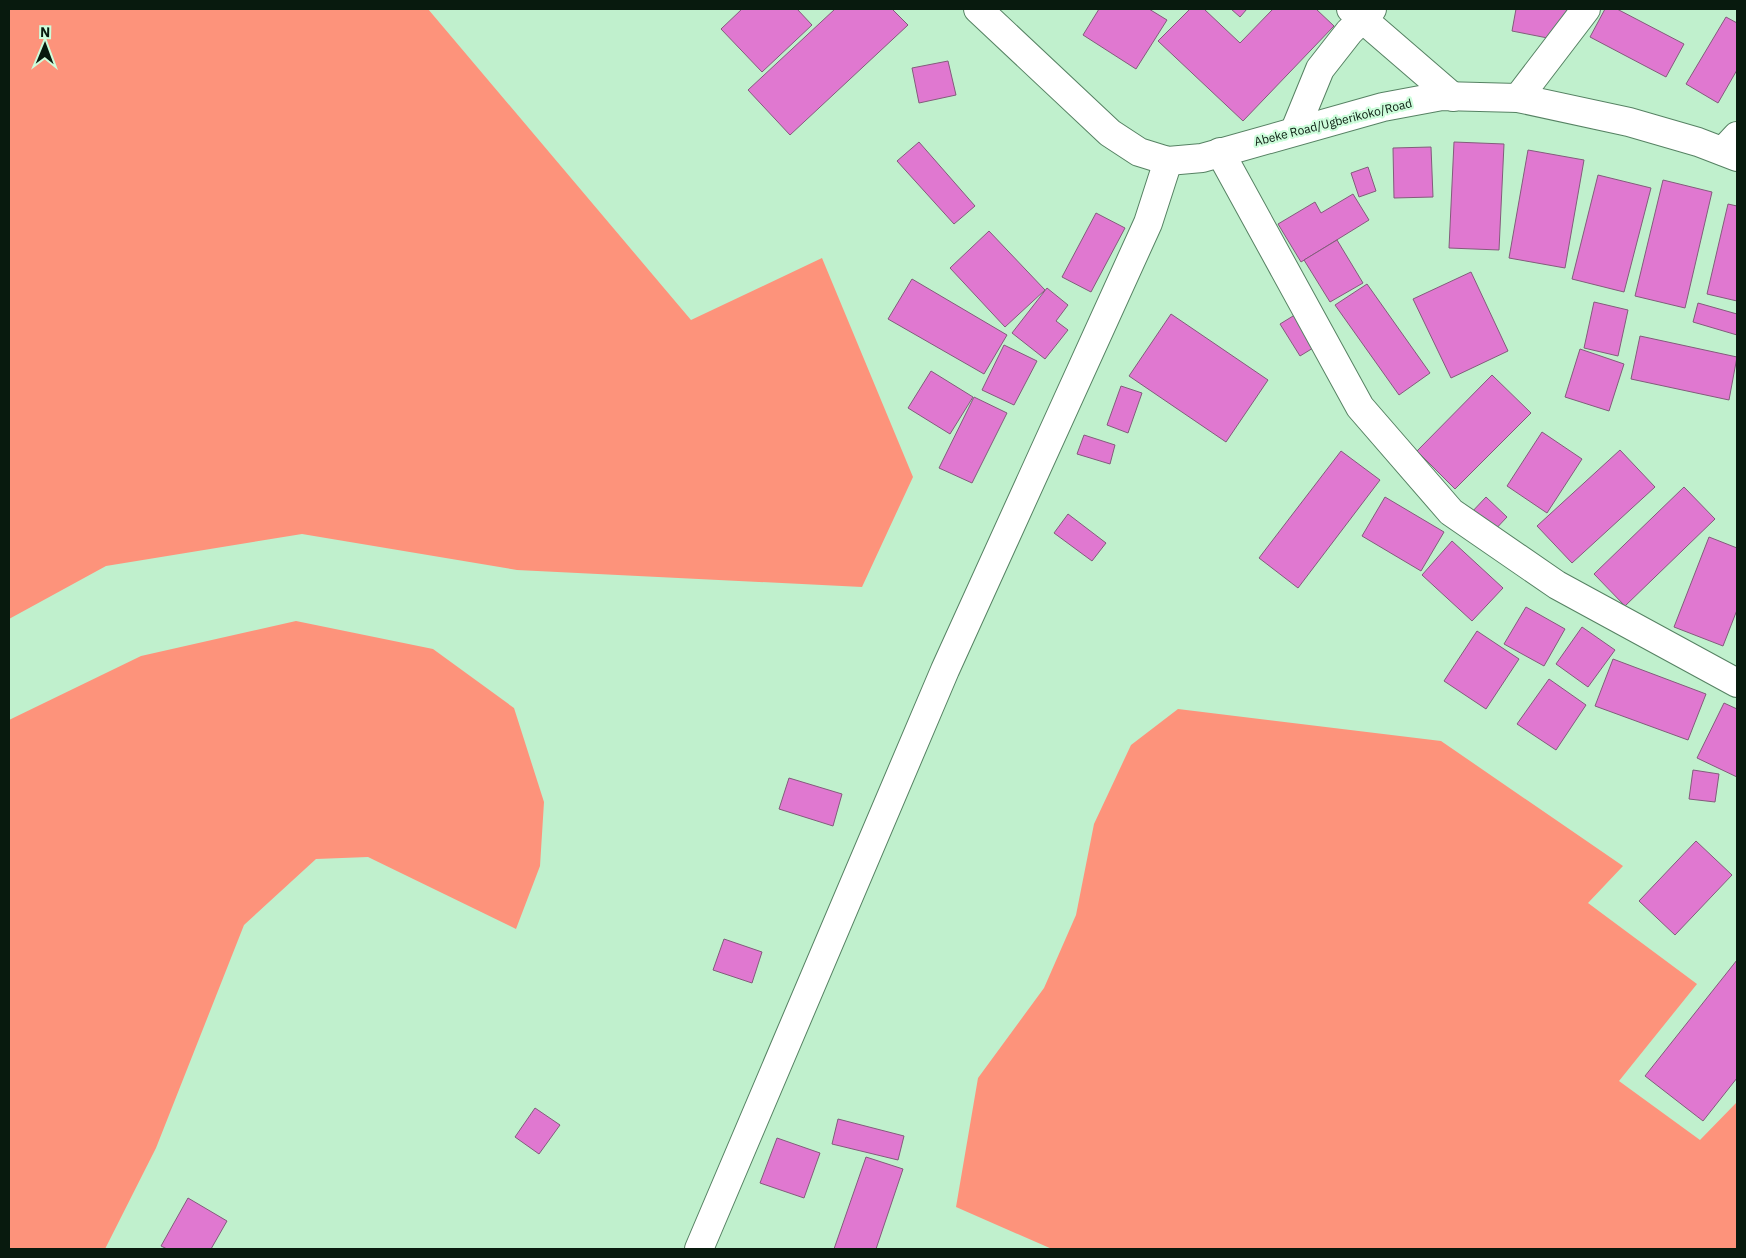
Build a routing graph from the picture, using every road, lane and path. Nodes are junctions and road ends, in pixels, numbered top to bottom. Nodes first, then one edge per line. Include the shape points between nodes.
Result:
1 (978, 9) edge
2 (1586, 9) edge
3 (1362, 12) edge
4 (1453, 96) junction
5 (1518, 98) junction
6 (1295, 130) junction
7 (1733, 148) edge
8 (1220, 152) junction
9 (1168, 161) junction
10 (1737, 683) edge
11 (699, 1249) edge

1 - 9 street, Abeke Road/Ugberikoko/Road via 1110,133 1139,152
2 - 5 street
3 - 4 street
3 - 6 street via 1320,69
4 - 5 street, Abeke Road/Ugberikoko/Road
4 - 6 street, Abeke Road/Ugberikoko/Road via 1383,107
5 - 7 street, Abeke Road/Ugberikoko/Road
6 - 8 street, Abeke Road/Ugberikoko/Road
8 - 9 street, Abeke Road/Ugberikoko/Road via 1202,158
8 - 10 street via 1360,407 1451,512 1557,585
9 - 11 street via 1148,224 945,670

